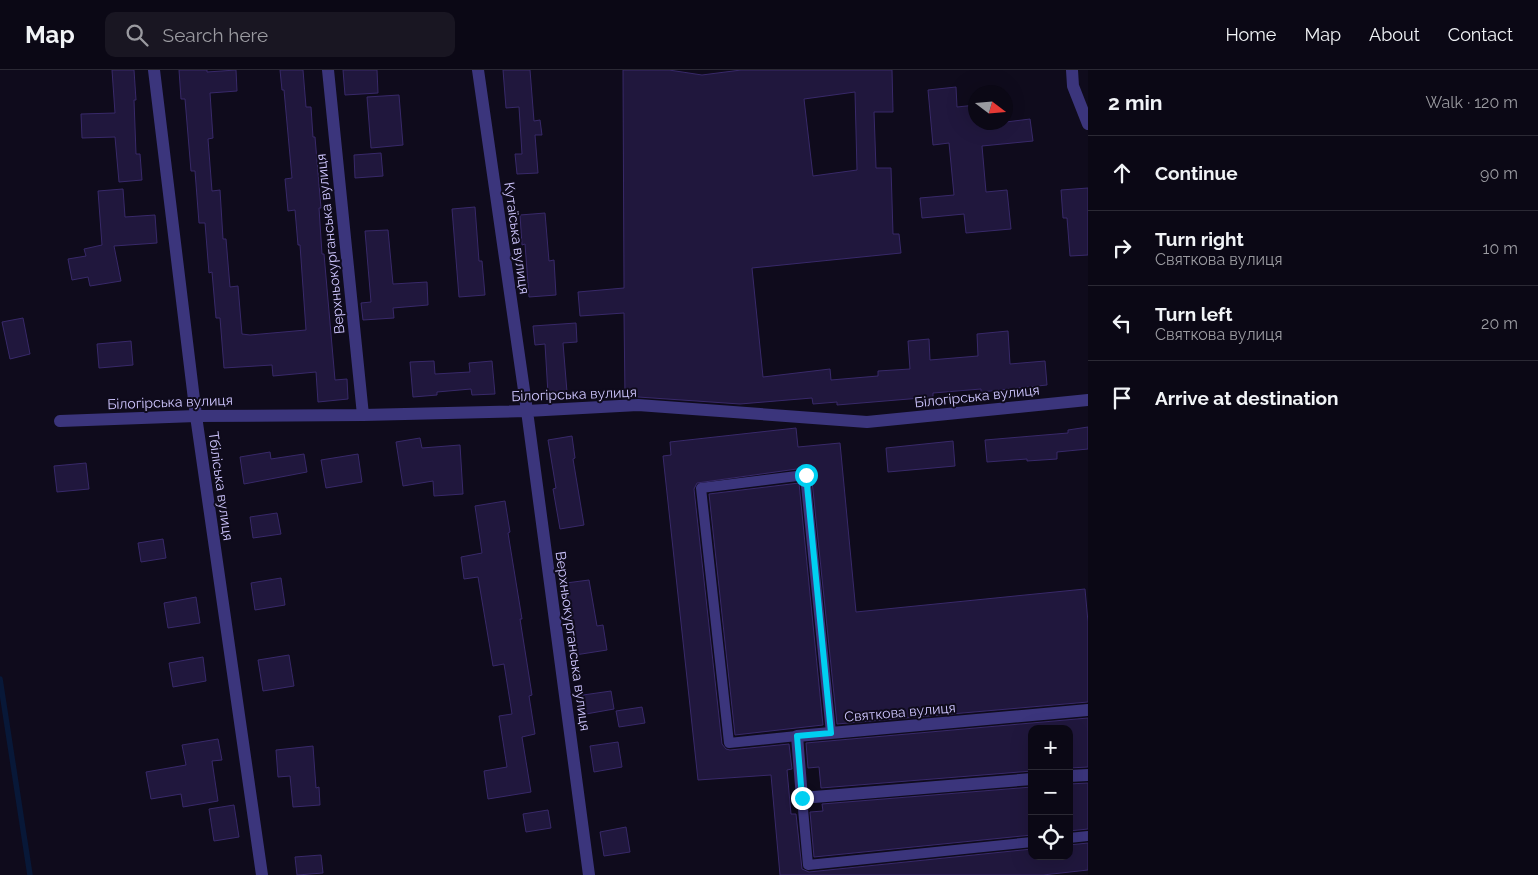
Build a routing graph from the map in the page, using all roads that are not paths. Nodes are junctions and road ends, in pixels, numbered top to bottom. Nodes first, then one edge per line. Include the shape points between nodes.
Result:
1 (154, 70) edge
2 (328, 70) edge
3 (478, 70) edge
4 (1072, 70) edge
5 (1088, 124) edge
6 (1088, 400) edge
7 (527, 411) junction
8 (196, 416) junction
9 (363, 416) junction
10 (60, 421) dead end
11 (1088, 710) edge
12 (831, 733) junction
13 (797, 736) junction
14 (1088, 775) edge
15 (1073, 776) edge
16 (1028, 780) edge
17 (802, 798) junction
18 (1088, 836) edge
19 (1073, 838) edge
20 (1028, 842) edge
21 (808, 870) edge
22 (262, 875) edge
23 (588, 875) edge

1 - 8 street, Тбіліська вулиця
2 - 9 street, Верхньокурганська вулиця
3 - 7 street, Кутаїська вулиця
4 - 5 street via 1073,86
6 - 7 street, Білогірська вулиця via 868,422 638,405
7 - 9 street, Білогірська вулиця
7 - 23 street, Верхньокурганська вулиця
8 - 9 street, Білогірська вулиця
8 - 10 street, Білогірська вулиця
8 - 22 street, Тбіліська вулиця
11 - 12 street, Святкова вулиця
12 - 13 street, Святкова вулиця
12 - 13 lane via 806,475 701,488 729,743
13 - 17 street
14 - 15 street
16 - 17 street
17 - 21 lane
18 - 19 lane
20 - 21 lane

